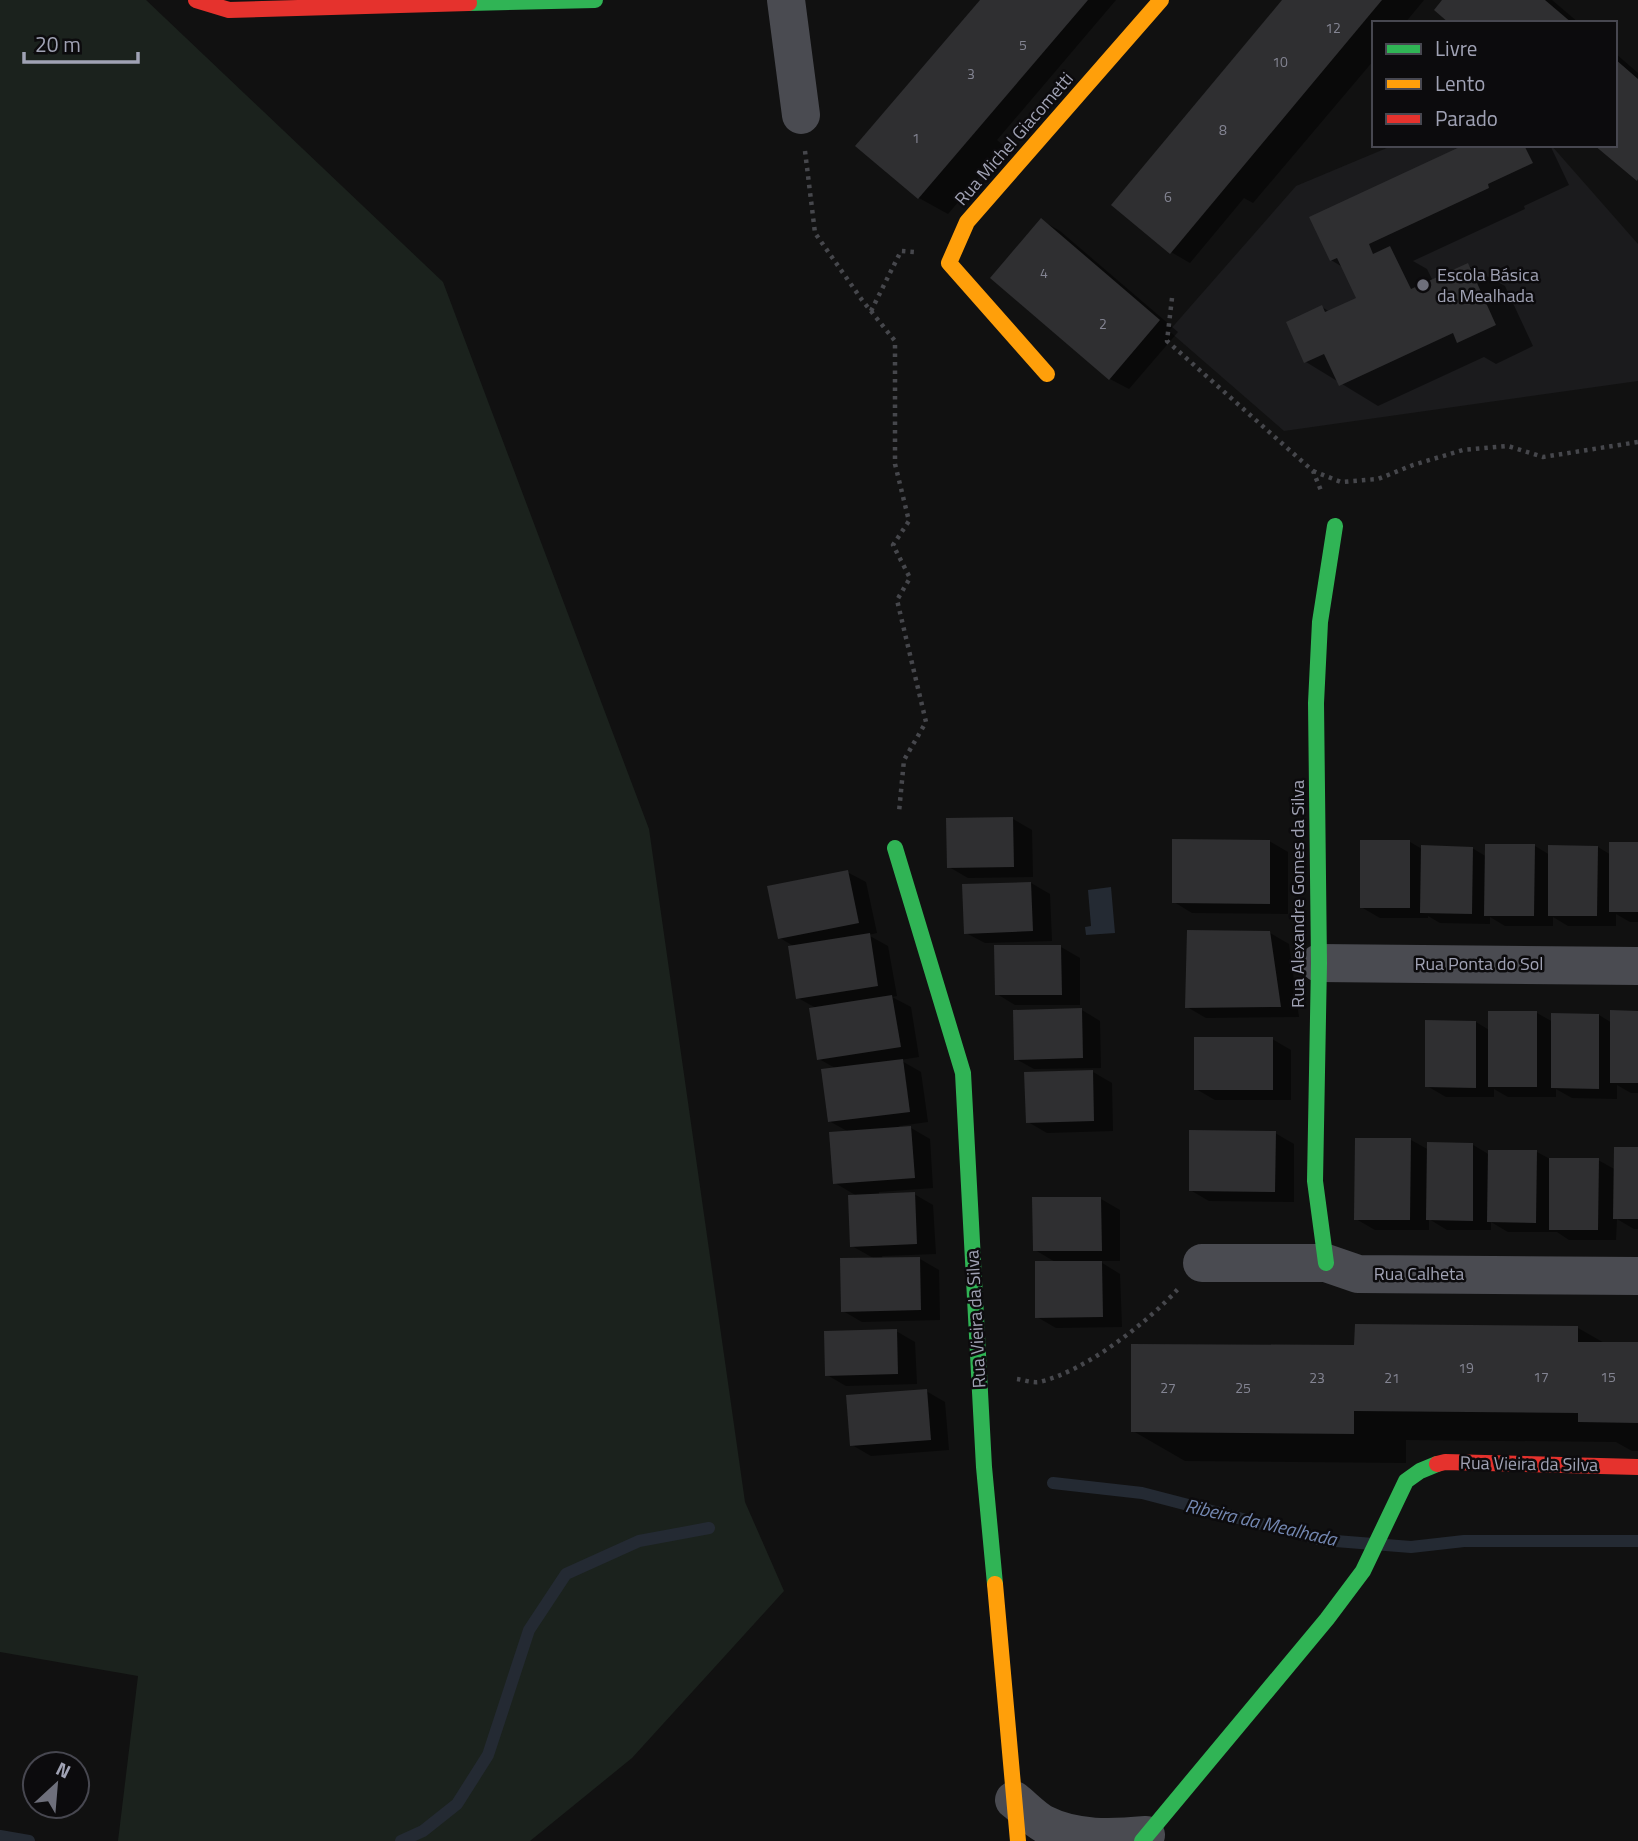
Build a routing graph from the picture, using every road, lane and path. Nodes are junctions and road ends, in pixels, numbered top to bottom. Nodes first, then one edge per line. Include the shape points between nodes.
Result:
1 (196, 0) edge
2 (595, 0) edge
3 (786, 0) edge
4 (1161, 0) edge
5 (801, 115) joint
6 (953, 256) junction
7 (1172, 298) dead end
8 (871, 311) junction
9 (1047, 374) dead end
10 (1638, 442) edge
11 (1313, 471) junction
12 (1335, 526) joint
13 (895, 848) joint
14 (1319, 963) junction
15 (1638, 966) edge
16 (1202, 1263) joint
17 (1326, 1263) junction
18 (1638, 1276) edge
19 (979, 1373) junction
20 (1638, 1466) edge
21 (1014, 1800) junction
22 (1144, 1838) edge
23 (1018, 1841) edge

1 - 2 street via 229,10
3 - 5 street
4 - 6 street, Rua Michel Giacometti via 967,222
5 - 8 path via 815,233
6 - 8 path via 901,251
6 - 9 street via 949,263
7 - 11 path via 1167,341
8 - 13 path via 895,341 895,464 909,521 893,545 910,578 897,600 926,722 904,760
10 - 11 path via 1543,457 1508,446 1463,450 1378,479 1341,482
11 - 12 path
12 - 14 street, Rua Alexandre Gomes da Silva via 1320,622 1316,703
13 - 19 street, Rua Vieira da Silva via 963,1073
14 - 15 street, Rua Ponta do Sol
14 - 17 street, Rua Alexandre Gomes da Silva via 1315,1181
16 - 17 street, Rua Calheta
16 - 19 path via 1157,1312 1082,1366 1037,1382
17 - 18 street, Rua Calheta via 1358,1274
19 - 21 street, Rua Vieira da Silva
20 - 22 street, Rua Vieira da Silva via 1437,1463 1417,1472 1406,1481 1363,1571
21 - 22 street, Rua Vieira da Silva via 1044,1824 1079,1836
21 - 23 street, Rua Vieira da Silva

